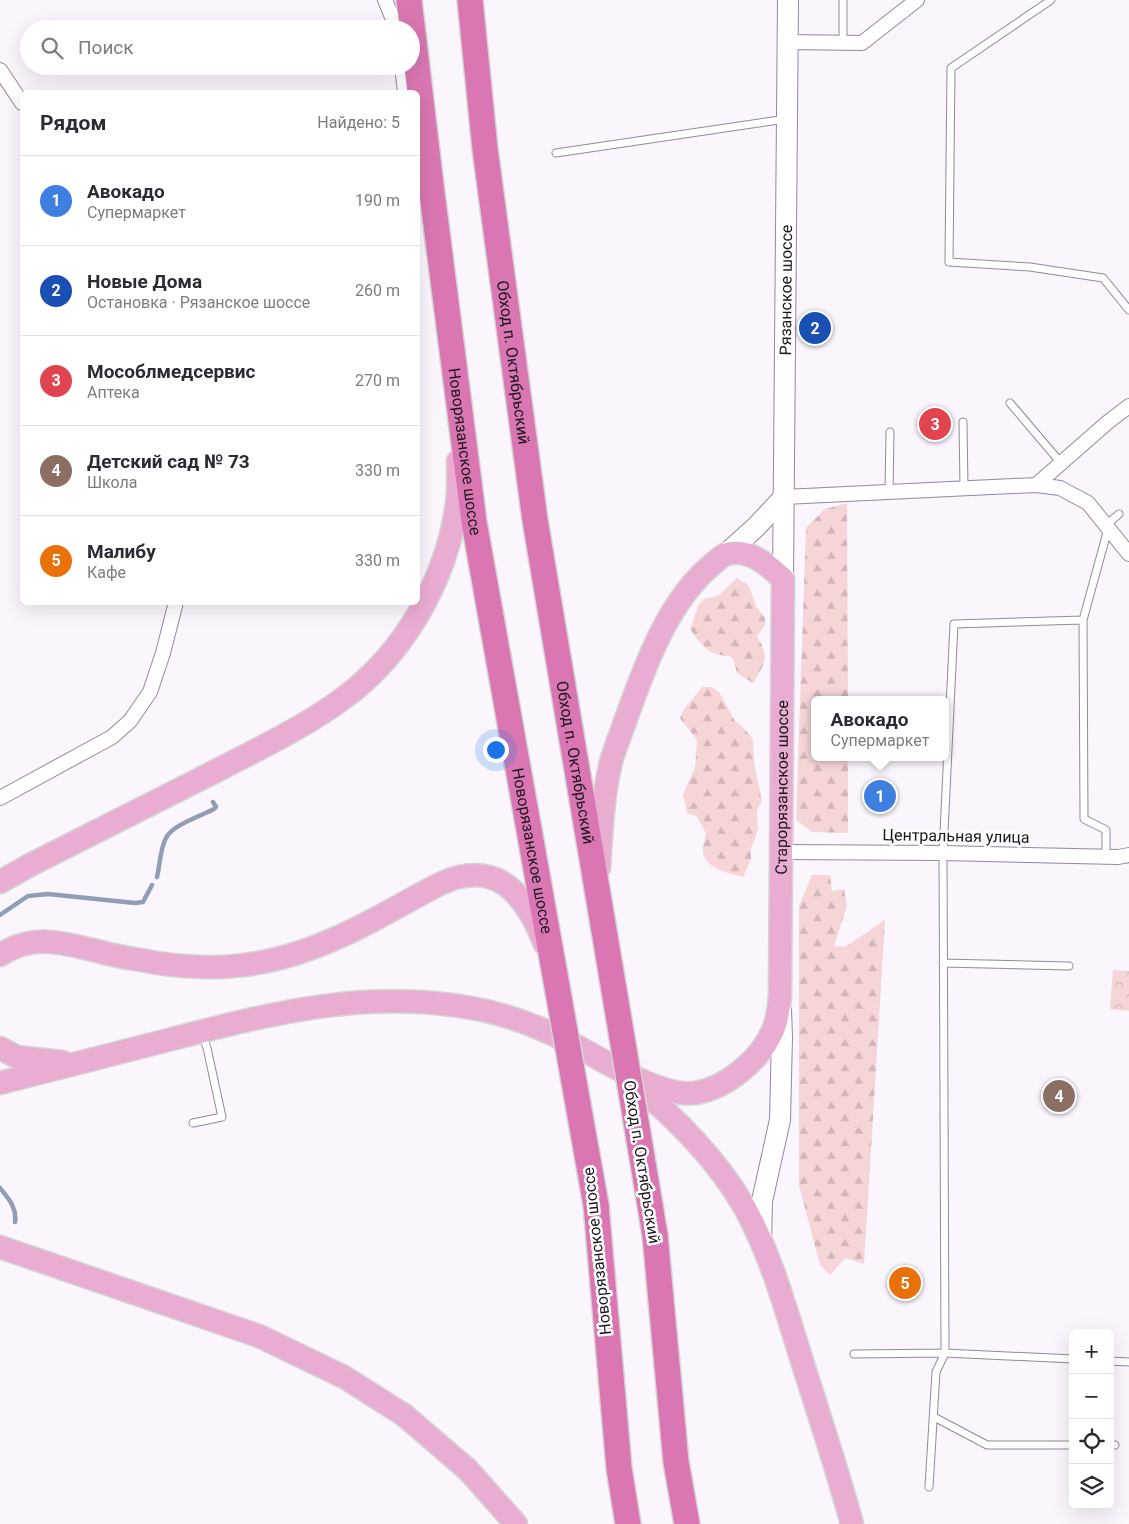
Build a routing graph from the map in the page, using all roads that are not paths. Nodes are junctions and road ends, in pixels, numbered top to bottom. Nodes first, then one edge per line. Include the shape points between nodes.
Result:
1 (385, 0) edge
2 (470, 0) edge
3 (788, 0) edge
4 (843, 0) edge
5 (917, 0) edge
6 (1051, 0) edge
7 (398, 5) edge
8 (397, 20) edge
9 (401, 20) edge
10 (787, 42) junction
11 (843, 42) junction
12 (0, 70) edge
13 (403, 75) edge
14 (411, 75) edge
15 (405, 90) edge
16 (414, 90) edge
17 (20, 100) edge
18 (787, 119) junction
19 (420, 125) edge
20 (420, 149) edge
21 (556, 153) dead end
22 (431, 185) junction
23 (1129, 310) edge
24 (1010, 403) dead end
25 (1129, 406) edge
26 (460, 418) junction
27 (963, 422) dead end
28 (890, 432) dead end
29 (1061, 463) junction
30 (1036, 485) junction
31 (964, 488) junction
32 (889, 492) junction
33 (784, 497) junction
34 (1119, 514) dead end
35 (1107, 527) junction
36 (726, 554) junction
37 (1129, 554) edge
38 (783, 579) junction
39 (175, 605) edge
40 (1083, 620) junction
41 (949, 728) edge
42 (947, 761) edge
43 (0, 798) edge
44 (781, 852) junction
45 (943, 853) junction
46 (1129, 855) edge
47 (1106, 857) junction
48 (0, 882) edge
49 (598, 896) junction
50 (0, 955) edge
51 (943, 963) junction
52 (552, 964) junction
53 (1069, 966) dead end
54 (780, 996) junction
55 (201, 1031) junction
56 (0, 1048) edge
57 (604, 1061) junction
58 (80, 1062) junction
59 (0, 1083) edge
60 (193, 1123) dead end
61 (761, 1243) junction
62 (0, 1247) edge
63 (945, 1353) junction
64 (854, 1354) dead end
65 (1069, 1359) edge
66 (1114, 1361) edge
67 (1129, 1362) edge
68 (934, 1417) junction
69 (1069, 1445) edge
70 (929, 1487) dead end
71 (516, 1524) edge
72 (628, 1524) edge
73 (686, 1524) edge
74 (852, 1524) edge

1 - 7 street
2 - 49 highway, Обход п. Октябрьский via 485,148 535,520
3 - 10 main road, Рязанское шоссе
4 - 11 lane
5 - 11 street via 862,43
6 - 23 lane via 951,68 950,262 1030,267 1103,278
7 - 8 street
7 - 9 highway, Новорязанское шоссе
10 - 11 street
10 - 18 main road, Рязанское шоссе
12 - 17 street
13 - 15 street
14 - 16 highway, Новорязанское шоссе
18 - 21 lane
18 - 33 main road, Рязанское шоссе
19 - 22 highway, Новорязанское шоссе
20 - 22 street
22 - 26 highway, Новорязанское шоссе
24 - 29 lane
25 - 29 street
26 - 48 main road via 457,502 437,576 418,614 398,644 373,672 341,700 278,739
26 - 52 highway, Новорязанское шоссе via 474,522
27 - 31 lane
28 - 32 lane
29 - 30 street
30 - 31 street
30 - 35 street via 1060,488 1088,503
31 - 32 street
32 - 33 street
33 - 36 main road
33 - 38 main road, Рязанское шоссе
34 - 35 lane
35 - 37 street
35 - 40 lane
36 - 38 main road via 749,555
36 - 49 main road via 706,569 685,593 660,635 642,676 611,763 602,826
38 - 44 main road, Старорязанское шоссе
39 - 43 street via 150,692 130,721 112,737
40 - 41 lane via 954,624
40 - 47 lane via 1084,819 1106,830
42 - 45 lane
44 - 45 street, Центральная улица
44 - 54 main road, Старорязанское шоссе
45 - 47 street, Центральная улица
45 - 51 lane
46 - 47 street, Центральная улица
49 - 73 highway, Обход п. Октябрьский, bridge via 655,1235 676,1462
50 - 52 main road via 11,947 43,941 160,963 209,967 244,965 308,950 437,886 472,875 490,877 508,886 524,902
51 - 53 lane
51 - 63 lane
52 - 72 highway, Новорязанское шоссе, bridge via 596,1205 618,1468
54 - 57 main road, Старорязанское шоссе via 774,1028 758,1055 727,1080 705,1091 683,1093 668,1090
54 - 61 main road via 780,1120 762,1201
55 - 57 main road via 276,1013 339,1003 429,1002 516,1019 560,1037
55 - 58 main road
55 - 60 lane via 222,1117
56 - 58 main road via 17,1057
57 - 61 main road via 658,1103 708,1155 745,1209
58 - 59 main road
61 - 74 main road via 783,1298
62 - 71 main road via 259,1336 344,1377 404,1415 468,1470
63 - 64 lane
63 - 65 lane
63 - 68 lane via 936,1372
66 - 67 lane
68 - 69 lane via 987,1446
68 - 70 lane

